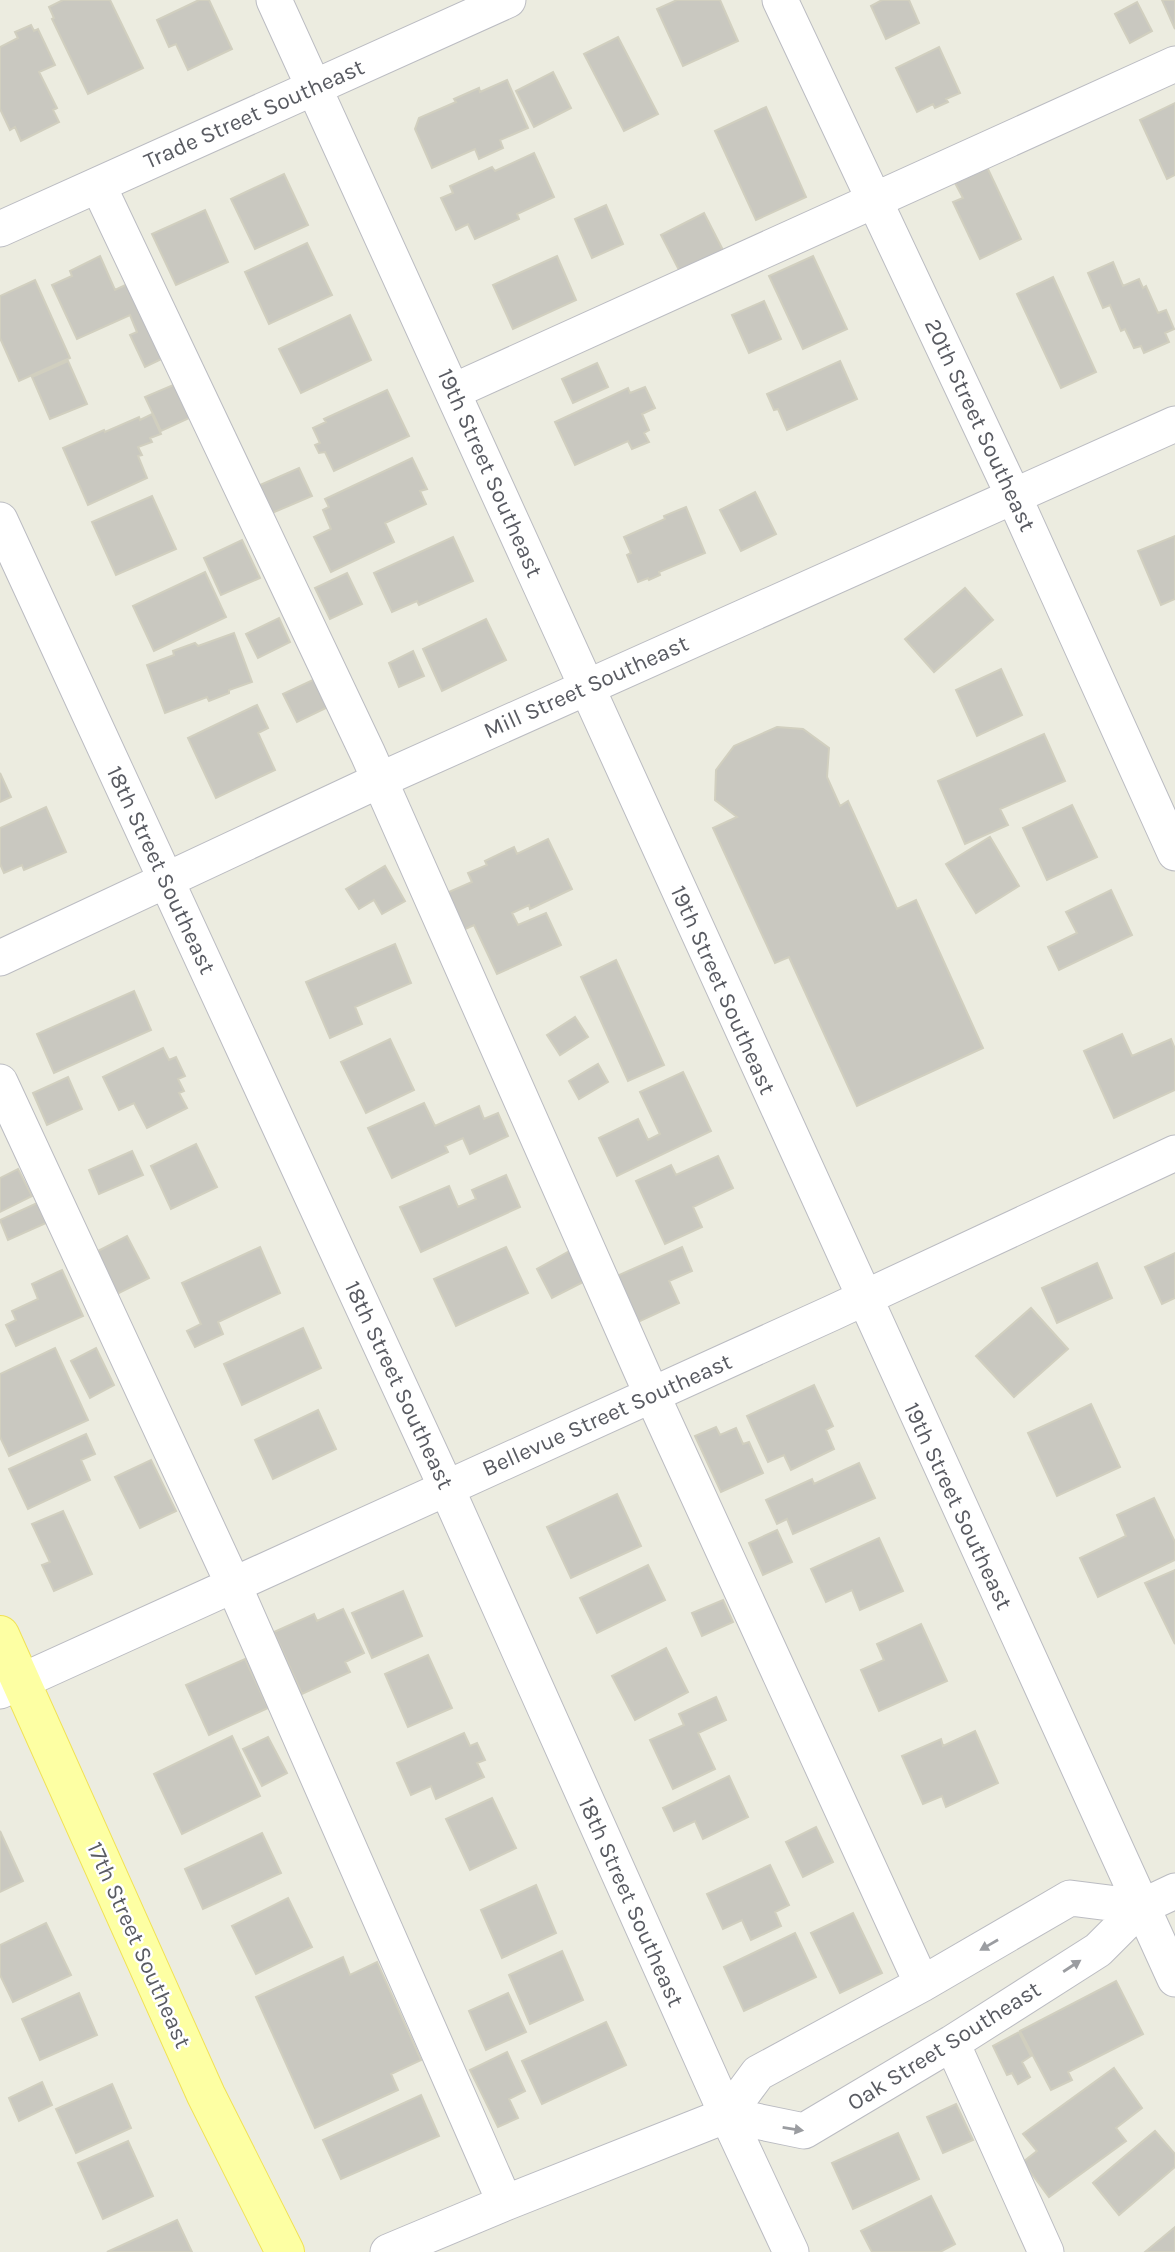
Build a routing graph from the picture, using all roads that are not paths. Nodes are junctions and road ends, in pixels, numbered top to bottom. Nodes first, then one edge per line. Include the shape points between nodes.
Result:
1 (274, 0) edge
2 (508, 0) edge
3 (780, 0) edge
4 (1175, 64) edge
5 (313, 87) junction
6 (98, 185) junction
7 (874, 201) junction
8 (0, 229) edge
9 (454, 391) junction
10 (1175, 424) edge
11 (1014, 497) junction
12 (0, 520) edge
13 (586, 686) junction
14 (380, 780) junction
15 (1175, 853) edge
16 (166, 881) junction
17 (0, 958) edge
18 (0, 1082) edge
19 (1175, 1153) edge
20 (864, 1299) junction
21 (652, 1395) junction
22 (446, 1487) junction
23 (234, 1586) junction
24 (0, 1635) edge
25 (11, 1687) edge
26 (1175, 1891) edge
27 (1141, 1907) junction
28 (1175, 1979) edge
29 (922, 1984) junction
30 (952, 2043) junction
31 (727, 2115) junction
32 (505, 2203) junction
33 (285, 2252) edge
34 (388, 2252) edge
35 (791, 2252) edge
36 (1046, 2252) edge

1 - 5 street, 19th Street Southeast
2 - 5 street, Trade Street Southeast
3 - 7 street, 20th Street Southeast
4 - 7 street
5 - 6 street, Trade Street Southeast
5 - 9 street, 19th Street Southeast
6 - 8 street, Trade Street Southeast
6 - 14 street
7 - 9 street
7 - 11 street, 20th Street Southeast
9 - 13 street, 19th Street Southeast
10 - 11 street, Mill Street Southeast
11 - 13 street, Mill Street Southeast
11 - 15 street, 20th Street Southeast
12 - 16 street, 18th Street Southeast
13 - 14 street, Mill Street Southeast
13 - 20 street, 19th Street Southeast
14 - 16 street, Mill Street Southeast
14 - 21 street
16 - 17 street, Mill Street Southeast
16 - 22 street, 18th Street Southeast
18 - 23 street
19 - 20 street, Bellevue Street Southeast
20 - 21 street, Bellevue Street Southeast
20 - 27 street, 19th Street Southeast
21 - 22 street, Bellevue Street Southeast
21 - 29 street
22 - 23 street, Bellevue Street Southeast
22 - 31 street, 18th Street Southeast
23 - 25 street, Bellevue Street Southeast
23 - 32 street
24 - 25 main road, 17th Street Southeast
25 - 33 main road, 17th Street Southeast
26 - 27 street, Oak Street Southeast
27 - 28 street, 19th Street Southeast
27 -> 29 street via 1070,1898
30 -> 27 street, Oak Street Southeast via 1098,1950
29 - 31 street via 758,2073
31 -> 30 street, Oak Street Southeast via 804,2131
30 - 36 street
31 - 32 street
31 - 35 street, 18th Street Southeast
32 - 34 street

